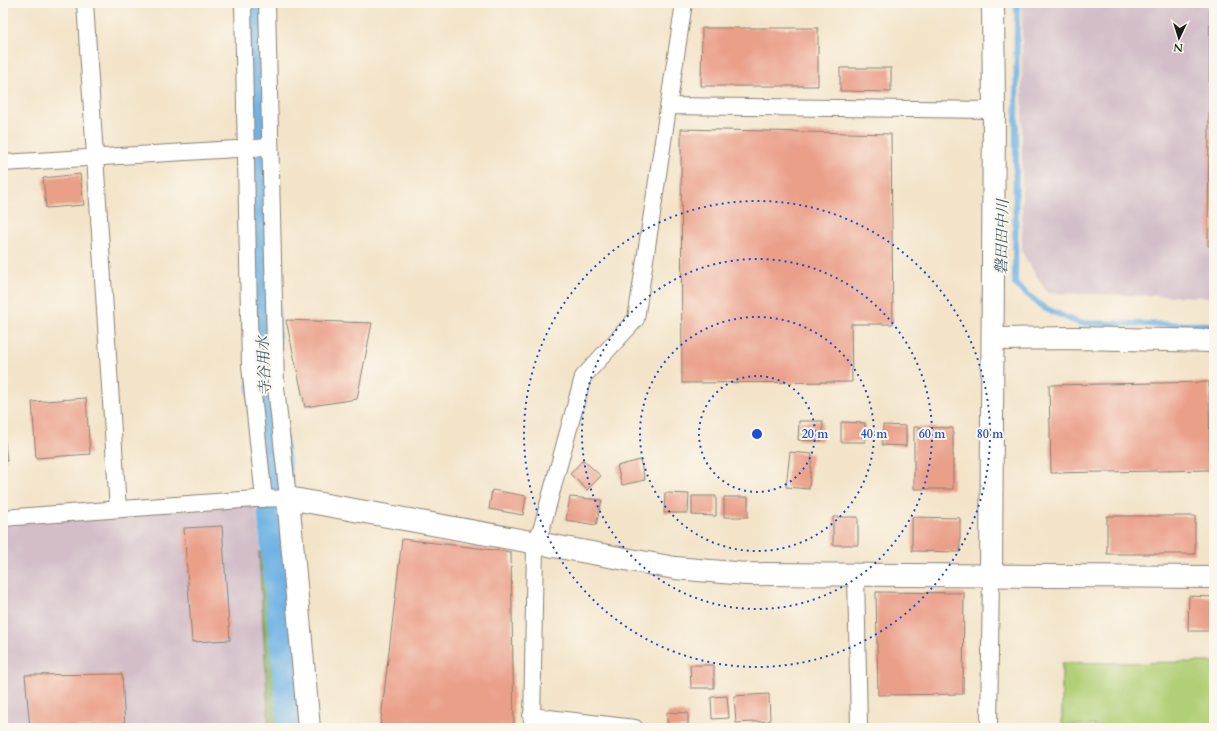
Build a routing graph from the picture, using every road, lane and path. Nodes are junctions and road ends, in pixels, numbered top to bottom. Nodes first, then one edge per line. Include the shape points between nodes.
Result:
1 (85, 3) edge
2 (243, 3) edge
3 (267, 3) edge
4 (684, 3) edge
5 (992, 3) edge
6 (669, 106) junction
7 (994, 110) junction
8 (270, 147) junction
9 (245, 148) junction
10 (96, 157) junction
11 (3, 163) edge
12 (993, 339) junction
13 (1214, 341) edge
14 (288, 498) junction
15 (264, 499) junction
16 (118, 509) junction
17 (3, 518) edge
18 (534, 544) junction
19 (856, 574) junction
20 (991, 574) junction
21 (1214, 577) edge
22 (532, 722) edge
23 (309, 728) edge
24 (635, 728) edge
25 (859, 728) edge
26 (989, 728) edge

1 - 10 street
2 - 9 street
3 - 8 street
4 - 6 street
5 - 7 street
6 - 7 street
6 - 18 street via 636,320 583,377 542,527
7 - 12 street
8 - 9 street
8 - 14 street via 276,387
9 - 10 street
9 - 15 street via 250,366
10 - 11 street
10 - 16 street
12 - 13 street
12 - 20 street
14 - 15 street
14 - 18 street
14 - 23 street
15 - 16 street
16 - 17 street
18 - 19 street via 675,568 746,574
18 - 22 street
19 - 20 street
19 - 25 street
20 - 21 street
20 - 26 street
22 - 24 street

